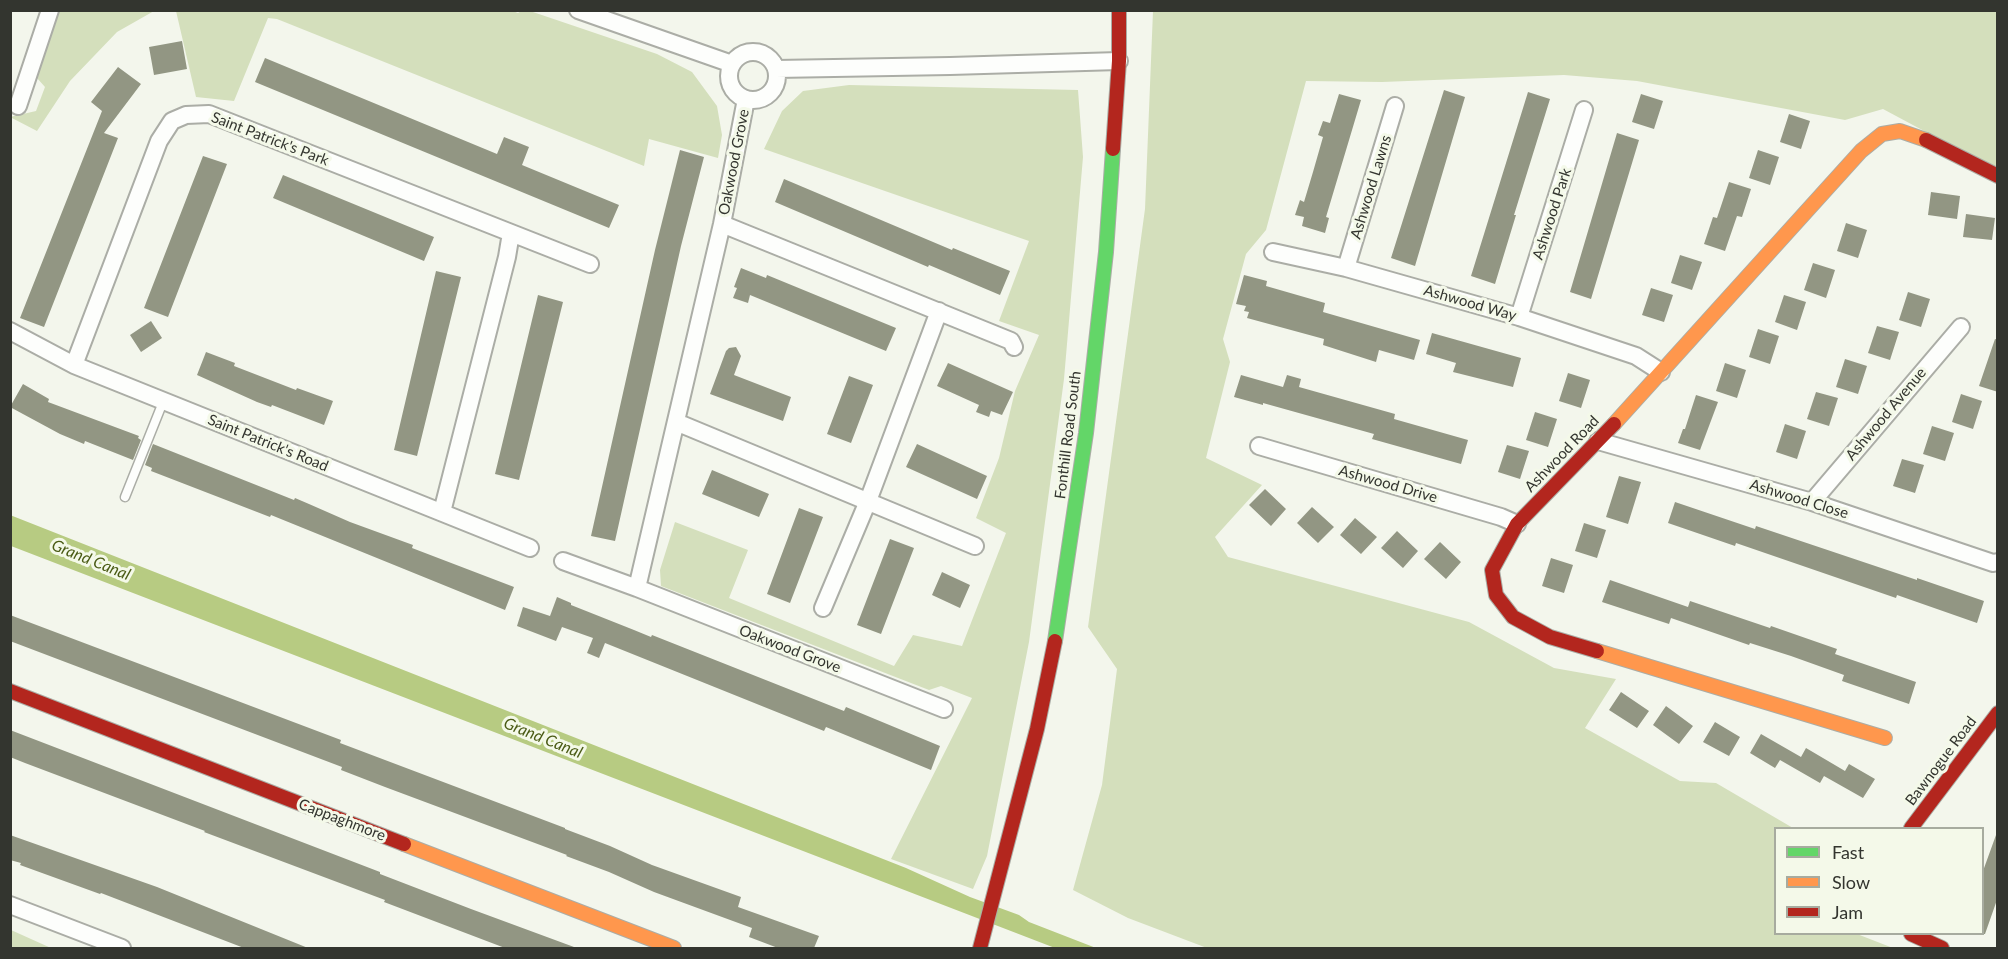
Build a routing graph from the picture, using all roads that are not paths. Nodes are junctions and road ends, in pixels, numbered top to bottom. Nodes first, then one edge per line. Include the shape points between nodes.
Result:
1 (50, 10) edge
2 (579, 10) edge
3 (1119, 10) edge
4 (613, 16) edge
5 (1119, 61) junction
6 (732, 64) junction
7 (776, 69) junction
8 (746, 99) junction
9 (18, 106) dead end
10 (1395, 106) dead end
11 (1584, 110) dead end
12 (1998, 176) edge
13 (722, 224) junction
14 (511, 233) junction
15 (1273, 252) dead end
16 (590, 264) dead end
17 (1346, 268) junction
18 (939, 311) junction
19 (1519, 317) junction
20 (1961, 327) dead end
21 (10, 331) edge
22 (1014, 347) dead end
23 (74, 365) junction
24 (1661, 372) junction
25 (163, 402) junction
26 (676, 422) junction
27 (1598, 441) junction
28 (1259, 446) dead end
29 (125, 497) dead end
30 (868, 501) junction
31 (1812, 502) junction
32 (442, 512) junction
33 (1517, 524) junction
34 (975, 546) dead end
35 (530, 548) dead end
36 (563, 561) dead end
37 (1998, 562) edge
38 (637, 588) junction
39 (823, 608) dead end
40 (10, 691) edge
41 (944, 709) dead end
42 (1998, 713) edge
43 (1885, 738) dead end
44 (1912, 827) edge
45 (10, 905) edge
46 (1915, 935) edge
47 (122, 948) edge
48 (674, 948) edge
49 (980, 948) edge
50 (1941, 948) edge

1 - 9 street
2 - 4 street
3 - 5 street, Fonthill Road South
4 - 6 street
5 - 7 street
5 - 49 street, Fonthill Road South via 1106,252 1086,433 1058,628
6 - 7 street via 751,52 766,56
6 - 8 street via 730,85
7 - 8 street via 772,90 760,99
8 - 13 street, Oakwood Grove
10 - 17 street, Ashwood Lawns
11 - 19 street, Ashwood Park
12 - 24 street, Ashwood Road via 1930,141 1900,131 1882,134 1861,151
13 - 18 street, Oakwood Grove
13 - 26 street, Oakwood Grove
14 - 16 street, Saint Patrick's Park
14 - 23 street, Saint Patrick's Park via 209,114 186,115 172,121 159,141
14 - 32 street
15 - 17 street, Ashwood Way
17 - 19 street, Ashwood Way
18 - 22 street, Oakwood Grove via 1011,341
18 - 30 street
19 - 24 street, Ashwood Way via 1636,356
20 - 31 street, Ashwood Avenue
21 - 23 street, Saint Patrick's Road
23 - 25 street, Saint Patrick's Road
24 - 27 street, Ashwood Road
25 - 29 lane
25 - 32 street, Saint Patrick's Road
26 - 30 street
26 - 38 street, Oakwood Grove
27 - 31 street, Ashwood Close
27 - 33 street, Ashwood Road
28 - 33 street, Ashwood Drive
30 - 34 street
30 - 39 street
31 - 37 street, Ashwood Close
32 - 35 street, Saint Patrick's Road
33 - 43 street, Ashwood Road via 1492,570 1496,595 1513,617 1550,637
36 - 38 street, Oakwood Grove
38 - 41 street, Oakwood Grove
40 - 48 street, Cappaghmore
42 - 44 street, Bawnogue Road
45 - 47 street
46 - 50 street

